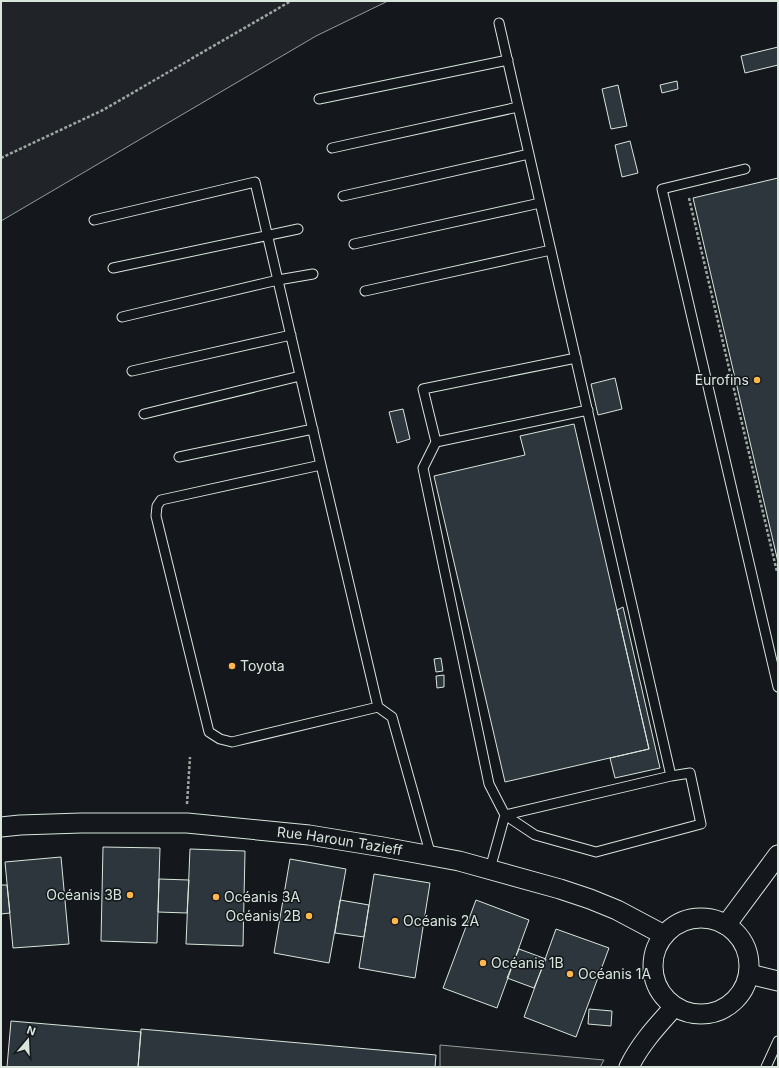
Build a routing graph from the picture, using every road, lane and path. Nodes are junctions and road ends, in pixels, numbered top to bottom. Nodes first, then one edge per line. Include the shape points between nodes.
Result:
1 (291, 1) edge
2 (499, 23) dead end
3 (508, 60) junction
4 (320, 99) dead end
5 (518, 107) junction
6 (332, 148) dead end
7 (529, 154) junction
8 (1, 158) edge
9 (745, 169) dead end
10 (686, 184) junction
11 (343, 196) dead end
12 (540, 203) junction
13 (94, 220) dead end
14 (298, 229) dead end
15 (268, 236) junction
16 (354, 244) dead end
17 (551, 250) junction
18 (113, 268) dead end
19 (313, 274) dead end
20 (278, 280) junction
21 (365, 291) dead end
22 (122, 317) dead end
23 (291, 335) junction
24 (576, 358) junction
25 (132, 371) dead end
26 (300, 376) junction
27 (588, 410) junction
28 (144, 414) dead end
29 (313, 430) junction
30 (436, 442) junction
31 (178, 457) dead end
32 (321, 465) junction
33 (778, 572) edge
34 (778, 687) edge
35 (378, 707) junction
36 (190, 757) dead end
37 (671, 776) junction
38 (505, 815) junction
39 (187, 823) junction
40 (1, 826) edge
41 (778, 854) edge
42 (431, 856) junction
43 (490, 869) junction
44 (726, 925) junction
45 (664, 935) junction
46 (749, 974) junction
47 (778, 981) edge
48 (674, 1007) junction
49 (778, 1041) edge
50 (629, 1067) edge
51 (766, 1067) edge

1 - 8 path via 103,110
2 - 3 lane
3 - 4 lane
3 - 5 lane
5 - 6 lane
5 - 7 lane
7 - 11 lane
7 - 12 lane
9 - 10 lane
10 - 33 path
10 - 34 lane via 662,189
12 - 16 lane
12 - 17 lane
13 - 15 lane via 255,182
14 - 15 lane
15 - 18 lane
15 - 20 lane
17 - 21 lane
17 - 24 lane
19 - 20 lane
20 - 22 lane
20 - 23 lane
23 - 25 lane
23 - 26 lane
24 - 27 lane
24 - 30 lane via 423,389
26 - 28 lane
26 - 29 lane
27 - 30 lane
27 - 37 lane
29 - 31 lane
29 - 32 lane
30 - 38 lane via 423,468 489,784
32 - 35 lane
32 - 35 lane via 161,500 157,506 156,516 209,732 220,739 232,742
35 - 42 lane via 392,717
36 - 39 path
37 - 38 lane
37 - 38 lane via 690,773 701,824 596,852 535,835
38 - 43 lane
39 - 40 street, Rue Haroun Tazieff
39 - 42 street, Rue Haroun Tazieff via 310,835
41 - 44 street
42 - 43 street, Rue Haroun Tazieff
43 - 45 street, Rue Haroun Tazieff via 590,899
44 - 45 street via 700,918 686,920
44 - 46 street via 737,934 745,946
45 - 48 street via 655,954 655,981 662,996
46 - 47 street
46 - 48 street via 744,990 734,1002 721,1011 705,1015 689,1013
48 - 50 street via 652,1032
49 - 51 lane

